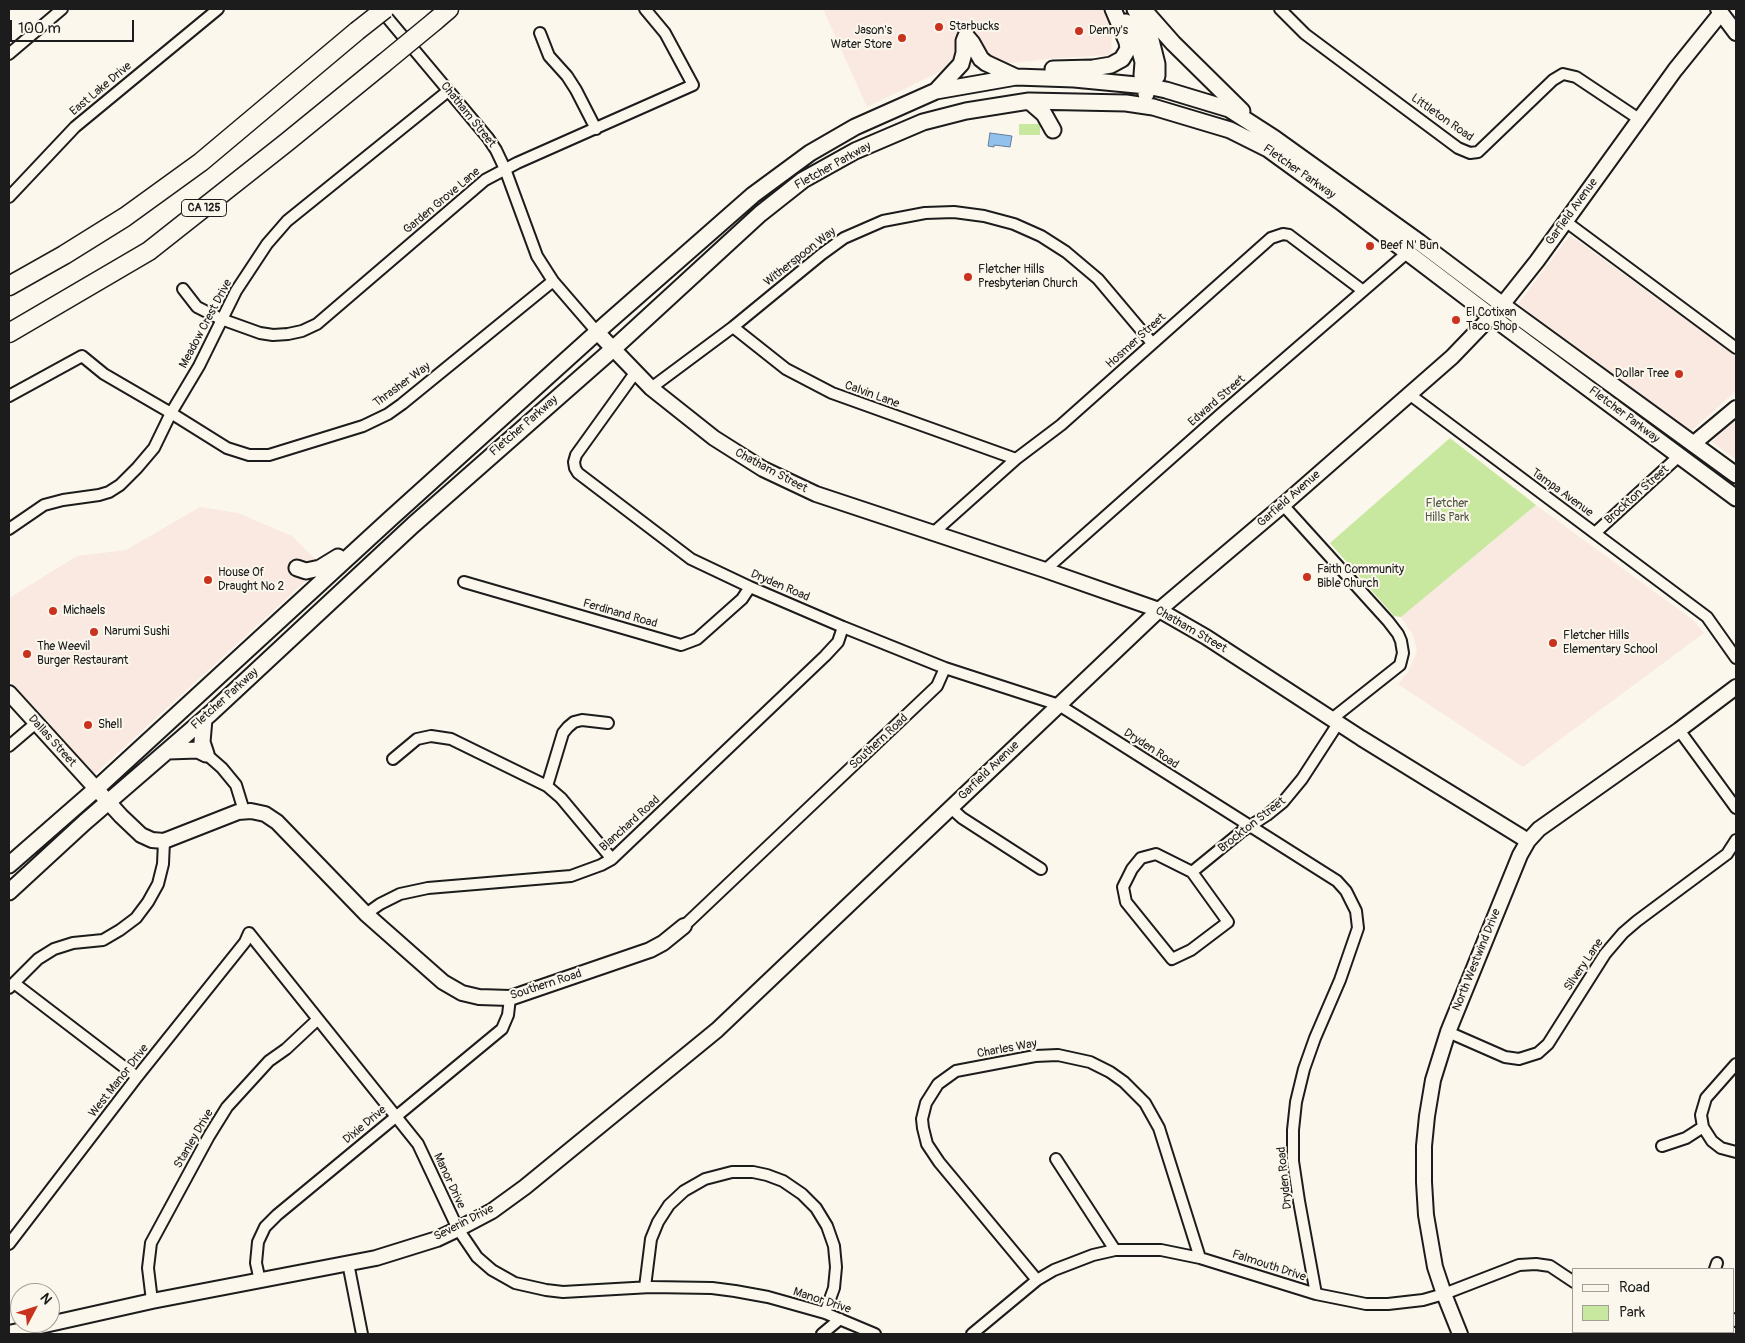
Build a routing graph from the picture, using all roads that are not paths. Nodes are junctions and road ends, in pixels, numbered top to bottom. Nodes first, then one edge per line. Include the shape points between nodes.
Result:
1 (62, 9) edge
2 (218, 9) edge
3 (380, 9) edge
4 (385, 9) edge
5 (645, 9) edge
6 (1113, 9) edge
7 (1117, 9) edge
8 (1135, 9) edge
9 (1143, 9) edge
10 (1280, 9) edge
11 (1722, 10) edge
12 (444, 13) edge
13 (1736, 33) edge
14 (540, 34) dead end
15 (9, 54) edge
16 (1016, 77) junction
17 (1147, 86) junction
18 (448, 90) junction
19 (936, 91) junction
20 (1029, 100) junction
21 (1144, 105) junction
22 (1639, 119) junction
23 (596, 129) junction
24 (1053, 130) dead end
25 (1274, 138) junction
26 (505, 169) junction
27 (9, 197) edge
28 (1565, 222) junction
29 (1408, 252) junction
30 (1444, 260) junction
31 (553, 281) junction
32 (9, 286) edge
33 (183, 289) dead end
34 (1362, 290) junction
35 (1502, 305) junction
36 (1491, 316) junction
37 (221, 319) junction
38 (733, 327) junction
39 (597, 332) junction
40 (9, 333) edge
41 (1152, 343) junction
42 (1736, 348) edge
43 (613, 349) junction
44 (636, 373) junction
45 (651, 388) junction
46 (1409, 394) junction
47 (9, 396) edge
48 (1736, 408) edge
49 (171, 413) junction
50 (1659, 441) junction
51 (1693, 444) junction
52 (1679, 456) junction
53 (1016, 459) junction
54 (1717, 461) junction
55 (1736, 475) edge
56 (1736, 498) edge
57 (1283, 505) junction
58 (9, 529) edge
59 (1595, 533) junction
60 (932, 534) junction
61 (361, 545) junction
62 (297, 568) dead end
63 (1045, 570) junction
64 (464, 582) dead end
65 (750, 586) junction
66 (1159, 610) junction
67 (843, 627) junction
68 (1736, 658) edge
69 (945, 668) junction
70 (1736, 687) edge
71 (9, 693) edge
72 (1059, 704) junction
73 (204, 719) junction
74 (1336, 720) junction
75 (36, 723) junction
76 (608, 723) dead end
77 (1679, 730) junction
78 (9, 746) edge
79 (168, 751) junction
80 (206, 754) junction
81 (393, 759) dead end
82 (547, 786) junction
83 (96, 789) junction
84 (109, 803) junction
85 (951, 808) junction
86 (1736, 808) edge
87 (244, 811) junction
88 (1249, 826) junction
89 (1736, 840) edge
90 (164, 841) junction
91 (1528, 841) junction
92 (612, 859) junction
93 (9, 866) edge
94 (1041, 869) dead end
95 (1192, 872) junction
96 (9, 892) edge
97 (366, 914) junction
98 (684, 926) joint
99 (249, 933) joint
100 (806, 947) joint
101 (11, 985) edge
102 (510, 998) junction
103 (317, 1020) junction
104 (1448, 1032) junction
105 (1736, 1064) edge
106 (137, 1077) junction
107 (396, 1116) junction
108 (1703, 1127) junction
109 (1662, 1146) dead end
110 (1736, 1152) edge
111 (1056, 1159) dead end
112 (458, 1229) junction
113 (9, 1244) edge
114 (1115, 1250) junction
115 (1200, 1258) junction
116 (348, 1263) junction
117 (1036, 1280) junction
118 (260, 1281) junction
119 (1572, 1281) edge
120 (645, 1287) junction
121 (1316, 1294) junction
122 (1444, 1294) junction
123 (152, 1301) junction
124 (825, 1313) junction
125 (840, 1318) junction
126 (9, 1333) edge
127 (362, 1334) edge
128 (822, 1334) edge
129 (875, 1334) edge
130 (972, 1334) edge
131 (1460, 1334) edge

1 - 15 street
2 - 27 street, East Lake Drive via 75,127
3 - 18 street, Chatham Street
4 - 32 highway, bridge via 201,162 125,217
5 - 23 street, Garden Grove Lane via 665,33 693,85
6 - 16 main road via 1127,42 1128,49 1122,59 1092,68 1048,69
7 - 17 main road via 1137,40 1143,62 1142,75
8 - 17 main road via 1151,40 1157,64 1157,76
9 - 25 main road via 1204,74
10 - 22 street, Littleton Road via 1305,34 1458,148 1470,153 1478,152 1562,74 1576,77
11 - 13 street
11 - 22 street, Garfield Avenue
12 - 40 highway, CA 125, bridge via 149,252
14 - 23 street via 549,56 567,76
16 - 17 main road, Fletcher Parkway
16 - 19 main road, Fletcher Parkway
16 - 19 main road via 986,64 966,36 962,64
17 - 21 main road
17 - 25 main road, Fletcher Parkway via 1229,109
18 - 26 street, Chatham Street via 488,138
18 - 37 street, Meadow Crest Drive via 287,220 236,291
19 - 39 main road, Fletcher Parkway via 855,127 803,158 752,195
20 - 21 main road, Fletcher Parkway
20 - 24 main road via 1044,114
20 - 43 main road, Fletcher Parkway via 923,122 855,151 803,180 760,214
21 - 29 main road, Fletcher Parkway via 1230,130 1268,149
22 - 28 street, Garfield Avenue
23 - 26 street, Garden Grove Lane
25 - 30 main road, Fletcher Parkway
26 - 31 street, Chatham Street via 538,256
26 - 37 street, Garden Grove Lane via 485,180 317,324 302,331 273,335
28 - 35 street, Garfield Avenue
28 - 42 street
29 - 30 main road via 1419,248 1439,262
29 - 34 street, Edward Street
29 - 36 main road, Fletcher Parkway
30 - 35 main road, Fletcher Parkway
31 - 39 street, Chatham Street
31 - 49 street, Thrasher Way via 402,404 363,426 262,456 234,451
33 - 37 street, Garden Grove Lane via 197,307
34 - 41 street, Hosmer Street via 1289,235 1283,234 1271,238
34 - 63 street, Edward Street
35 - 36 street, Garfield Avenue
35 - 51 main road, Fletcher Parkway
36 - 46 street, Garfield Avenue via 1452,357
36 - 50 main road, Fletcher Parkway
37 - 49 street, Meadow Crest Drive via 199,366
38 - 41 street, Witherspoon Way via 822,254 856,232 882,221 911,215 954,212 1014,224 1055,244 1098,279
38 - 45 street, Witherspoon Way
38 - 53 street, Calvin Lane via 786,369 832,393
39 - 43 street, Chatham Street
39 - 61 main road, Fletcher Parkway
41 - 53 street, Hosmer Street via 1061,425
43 - 44 street, Chatham Street
43 - 73 main road, Fletcher Parkway via 413,525
44 - 45 street, Chatham Street
44 - 65 street, Dryden Road via 576,455 574,465 578,473 683,553 707,568
45 - 60 street, Chatham Street via 730,449 780,478 816,494
46 - 57 street, Garfield Avenue
46 - 59 street, Tampa Avenue
47 - 49 street, Thrasher Way via 82,356 104,374
48 - 51 street
49 - 58 street, Meadow Crest Drive via 154,448 114,489 99,495 44,505
50 - 51 main road via 1679,447
50 - 52 main road, Fletcher Parkway
51 - 54 main road, Fletcher Parkway
52 - 54 main road via 1686,452
52 - 56 main road, Fletcher Parkway
52 - 59 street, Brockton Street
53 - 60 street, Hosmer Street
54 - 55 main road, Fletcher Parkway
57 - 66 street, Garfield Avenue
57 - 74 street, Brockton Street via 1388,621 1401,641 1400,665
59 - 68 street, Tampa Avenue via 1707,617
60 - 63 street, Chatham Street
61 - 62 main road via 320,568 306,571
61 - 83 main road, Fletcher Parkway
63 - 66 street, Chatham Street
64 - 65 street, Ferdinand Road via 681,645 697,639 742,599
65 - 67 street, Dryden Road
66 - 72 street, Garfield Avenue
66 - 74 street, Chatham Street
67 - 69 street, Dryden Road
67 - 92 street, Blanchard Road via 838,642 825,656
69 - 72 street, Dryden Road
69 - 98 street, Southern Road via 937,686
70 - 77 street, North Westwind Drive
71 - 75 street, Dallas Street
72 - 85 street, Garfield Avenue
72 - 88 street, Dryden Road
73 - 79 main road, Fletcher Parkway
73 - 80 main road via 202,742
74 - 88 street, Brockton Street via 1293,791 1276,809
74 - 91 street, Chatham Street
75 - 78 street
75 - 83 street, Dallas Street
76 - 82 street via 582,720 568,726
77 - 86 street
77 - 91 street, North Westwind Drive via 1538,829
79 - 80 main road via 198,750
79 - 84 main road, Fletcher Parkway
80 - 87 street via 236,785
81 - 82 street via 417,739 444,737
82 - 92 street
83 - 84 street
83 - 93 main road, Fletcher Parkway
84 - 90 street via 141,835
84 - 96 main road, Fletcher Parkway
85 - 94 street
85 - 100 street, Garfield Avenue
87 - 90 street, Southern Road
87 - 97 street, Southern Road via 258,812 277,822
88 - 95 street, Brockton Street
88 - 121 street, Dryden Road via 1337,881 1349,896 1357,916 1358,928 1312,1045 1296,1102 1293,1161
89 - 104 street, Silvery Lane via 1727,854 1623,933 1605,954 1548,1044 1538,1053 1519,1059 1504,1057
90 - 101 street via 158,884 136,918 103,940 54,949 38,959
91 - 104 street, North Westwind Drive
92 - 97 street, Blanchard Road via 571,876 428,888 400,894
95 - 95 street via 1228,922 1191,950 1172,959 1126,902 1123,887 1141,858 1156,854
97 - 102 street, Southern Road via 449,986 471,996
98 - 102 street, Southern Road via 650,950
99 - 103 street, Manor Drive
99 - 106 street, West Manor Drive
100 - 112 street, Severin Drive via 717,1030 528,1184
101 - 106 street
102 - 107 street, Dixie Drive via 502,1029
103 - 107 street, Manor Drive
103 - 123 street, Stanley Drive via 269,1061 227,1107 209,1136 151,1243 148,1268
104 - 122 street, North Westwind Drive via 1433,1080 1424,1146 1426,1215 1435,1267
105 - 108 street via 1706,1098 1701,1115
106 - 113 street, West Manor Drive
107 - 112 street, Manor Drive via 418,1144
107 - 118 street, Dixie Drive via 266,1227 258,1242 256,1262
108 - 109 street via 1686,1138
108 - 110 street via 1716,1145
111 - 114 street
112 - 116 street, Severin Drive via 438,1239
112 - 120 street, Manor Drive via 478,1257 492,1270 515,1283 571,1292
114 - 115 street, Falmouth Drive via 1161,1250
114 - 117 street, Falmouth Drive via 1093,1255
115 - 117 street, Charles Way via 1160,1128 1145,1103 1120,1078 1090,1062 1058,1055 956,1071 938,1084 926,1103 922,1119 927,1144
115 - 121 street, Falmouth Drive
116 - 118 street, Severin Drive
116 - 127 street
117 - 130 street, Falmouth Drive
118 - 123 street, Severin Drive
119 - 122 street, Falmouth Drive via 1550,1266 1519,1265
120 - 124 street, Manor Drive via 734,1291
120 - 124 street via 651,1239 673,1201 693,1185 712,1176 753,1172 779,1179 802,1194 827,1226 834,1246 836,1267 834,1288
121 - 122 street, Falmouth Drive via 1366,1304 1388,1304
122 - 131 street, North Westwind Drive
123 - 126 street, Severin Drive
124 - 125 street, Manor Drive
125 - 128 street
125 - 129 street, Manor Drive

